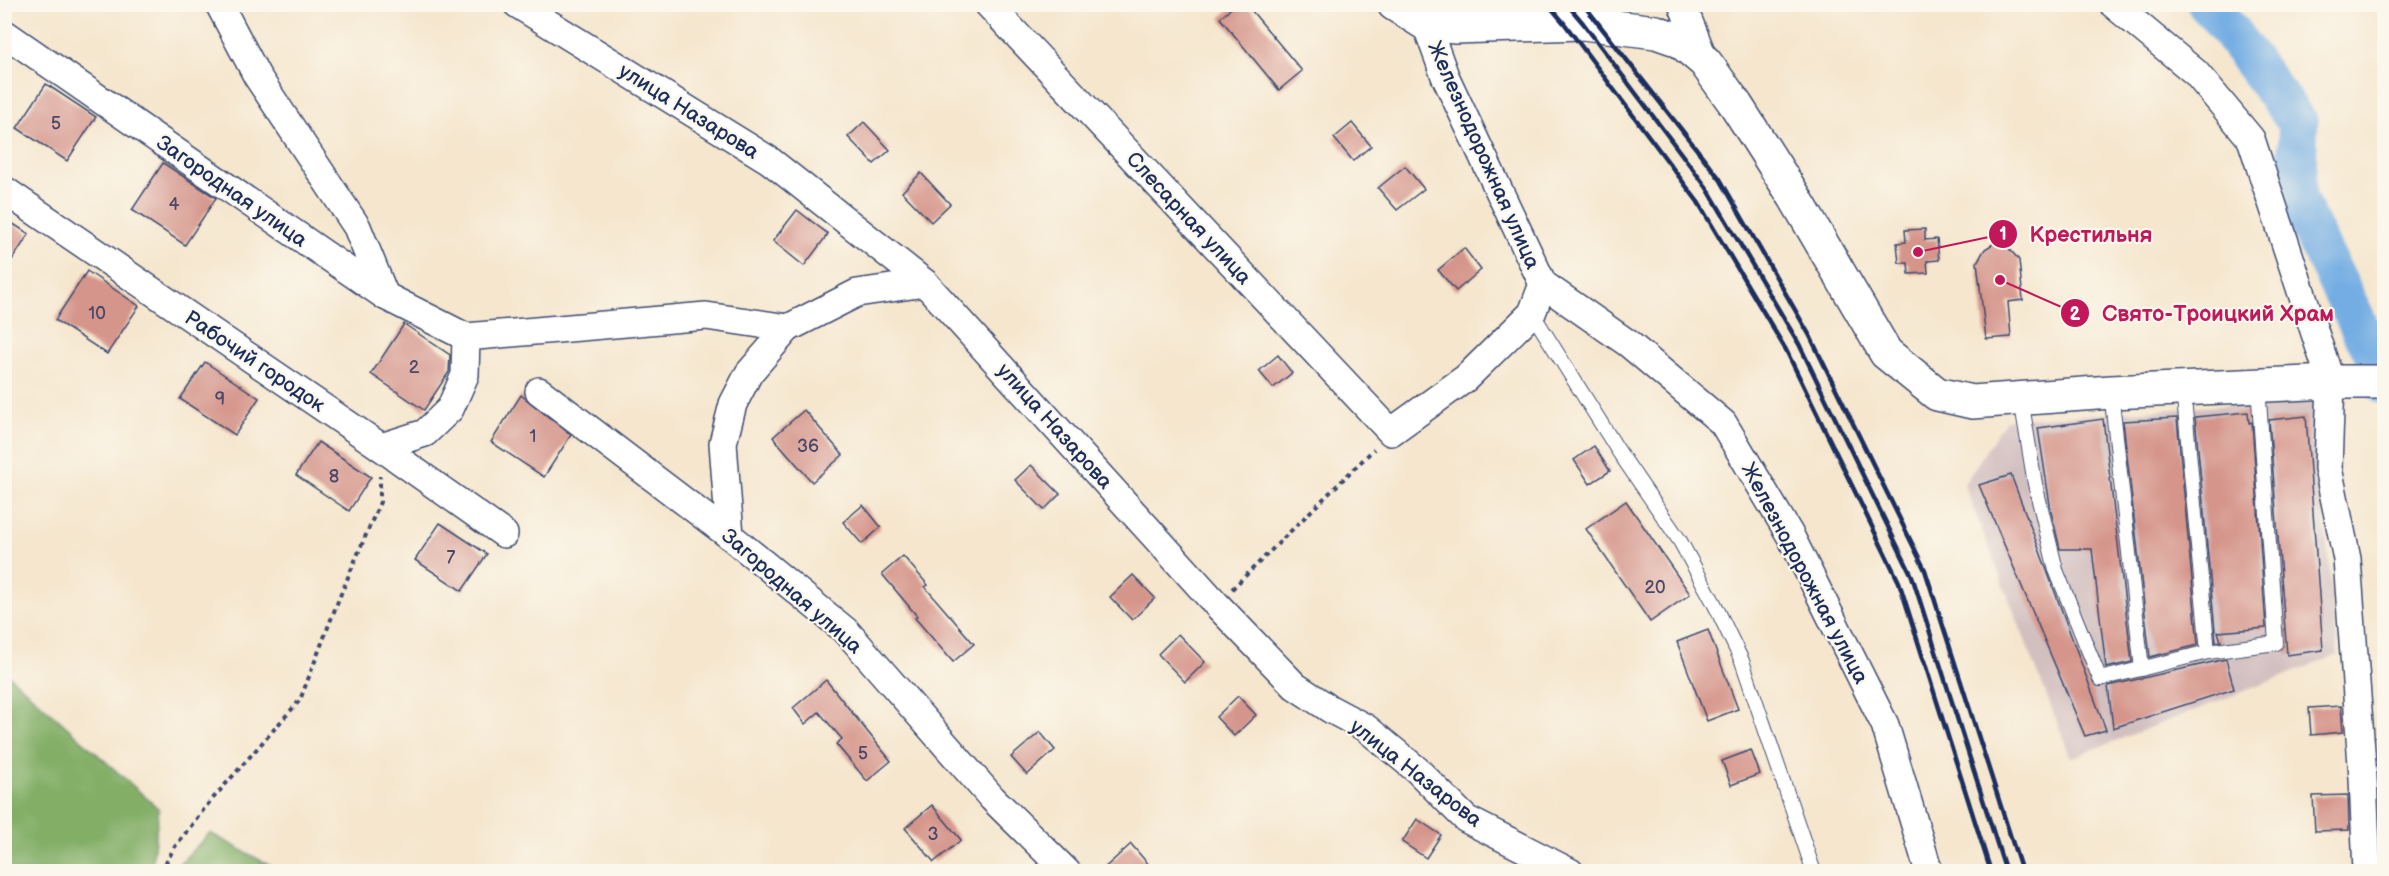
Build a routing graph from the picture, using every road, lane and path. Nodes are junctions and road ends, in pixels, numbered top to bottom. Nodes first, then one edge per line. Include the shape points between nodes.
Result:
1 (219, 4) edge
2 (517, 4) edge
3 (988, 4) edge
4 (1394, 4) edge
5 (1682, 4) edge
6 (2113, 4) edge
7 (1426, 24) junction
8 (4, 33) edge
9 (1705, 62) junction
10 (4, 190) edge
11 (925, 283) junction
12 (1543, 284) junction
13 (385, 296) junction
14 (1532, 312) junction
15 (788, 328) junction
16 (466, 337) junction
17 (2331, 382) junction
18 (2385, 382) edge
19 (2258, 386) junction
20 (2183, 388) junction
21 (539, 391) dead end
22 (2111, 392) junction
23 (2021, 399) junction
24 (1390, 432) junction
25 (381, 447) junction
26 (504, 534) dead end
27 (730, 536) junction
28 (1216, 604) junction
29 (2208, 652) junction
30 (2142, 669) junction
31 (161, 872) edge
32 (1067, 872) edge
33 (1570, 872) edge
34 (1814, 872) edge
35 (1929, 872) edge
36 (2367, 872) edge

1 - 13 street via 257,76 357,227
2 - 11 street, улица Назарова via 769,160
3 - 24 street, Слесарная улица
4 - 7 street, Железнодорожная улица
5 - 9 street
6 - 17 street via 2196,73 2251,139
7 - 9 street via 1456,27 1583,23 1656,32 1679,40
7 - 12 street, Железнодорожная улица via 1444,76
8 - 13 street, Загородная улица
9 - 23 street via 1794,196 1886,353 1937,394 1971,402
10 - 25 street, Рабочий городок
11 - 15 street via 857,293
11 - 28 street, улица Назарова
12 - 14 street
12 - 35 street, Железнодорожная улица via 1629,344 1723,423 1790,535 1885,725
13 - 16 street, Загородная улица
14 - 24 street via 1466,378
14 - 34 lane via 1680,541 1714,603 1742,661
15 - 16 street via 706,316
15 - 27 street via 749,373 731,414 723,443
16 - 25 street via 465,375 450,409 424,433
17 - 18 street
17 - 19 street
17 - 36 street via 2328,468 2347,559
19 - 20 street
19 - 29 lane via 2276,643
20 - 22 street
20 - 29 lane
21 - 27 street, Загородная улица
22 - 23 street
22 - 30 lane
23 - 30 lane via 2035,484 2056,570 2100,679
24 - 28 path
25 - 26 street, Рабочий городок
25 - 31 path via 380,502 300,700 208,804
27 - 32 street, Загородная улица via 847,632 992,798
28 - 33 street, улица Назарова via 1295,686 1366,728 1417,770 1466,819
29 - 30 lane

